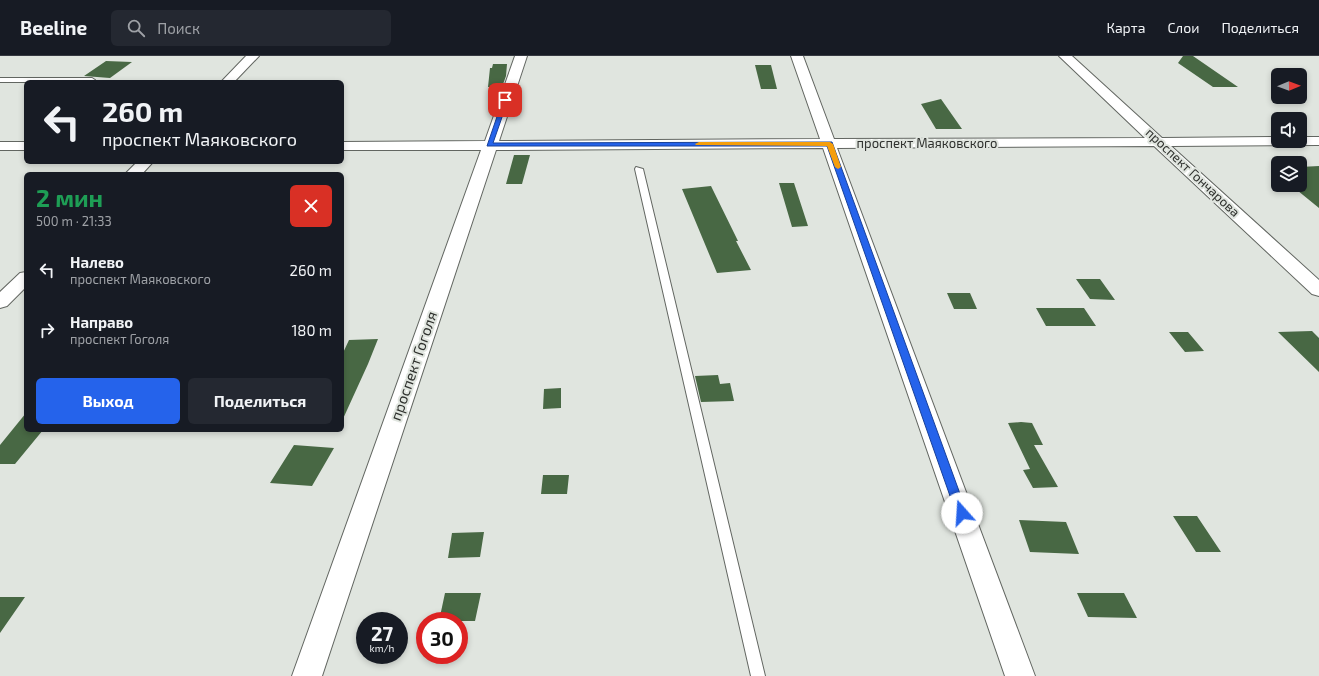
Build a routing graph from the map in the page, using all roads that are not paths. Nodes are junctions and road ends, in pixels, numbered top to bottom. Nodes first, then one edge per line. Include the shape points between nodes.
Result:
1 (253, 56) edge
2 (521, 56) edge
3 (797, 56) edge
4 (1065, 56) edge
5 (0, 80) edge
6 (92, 80) dead end
7 (229, 80) edge
8 (1319, 141) edge
9 (1160, 142) junction
10 (830, 144) junction
11 (489, 145) junction
12 (0, 146) edge
13 (24, 146) edge
14 (344, 146) edge
15 (144, 164) edge
16 (639, 169) dead end
17 (135, 172) edge
18 (24, 279) edge
19 (1319, 290) edge
20 (0, 302) edge
21 (307, 676) edge
22 (758, 676) edge
23 (1020, 676) edge

1 - 7 street
2 - 11 street, проспект Гоголя
3 - 10 street
4 - 9 street, проспект Гончарова
5 - 6 lane
8 - 9 street, проспект Маяковского
9 - 10 street, проспект Маяковского
9 - 19 street, проспект Гончарова
10 - 11 street, проспект Маяковского
10 - 23 street
11 - 14 street, проспект Маяковского
11 - 21 street, проспект Гоголя
12 - 13 street
15 - 17 street
16 - 22 lane
18 - 20 street

